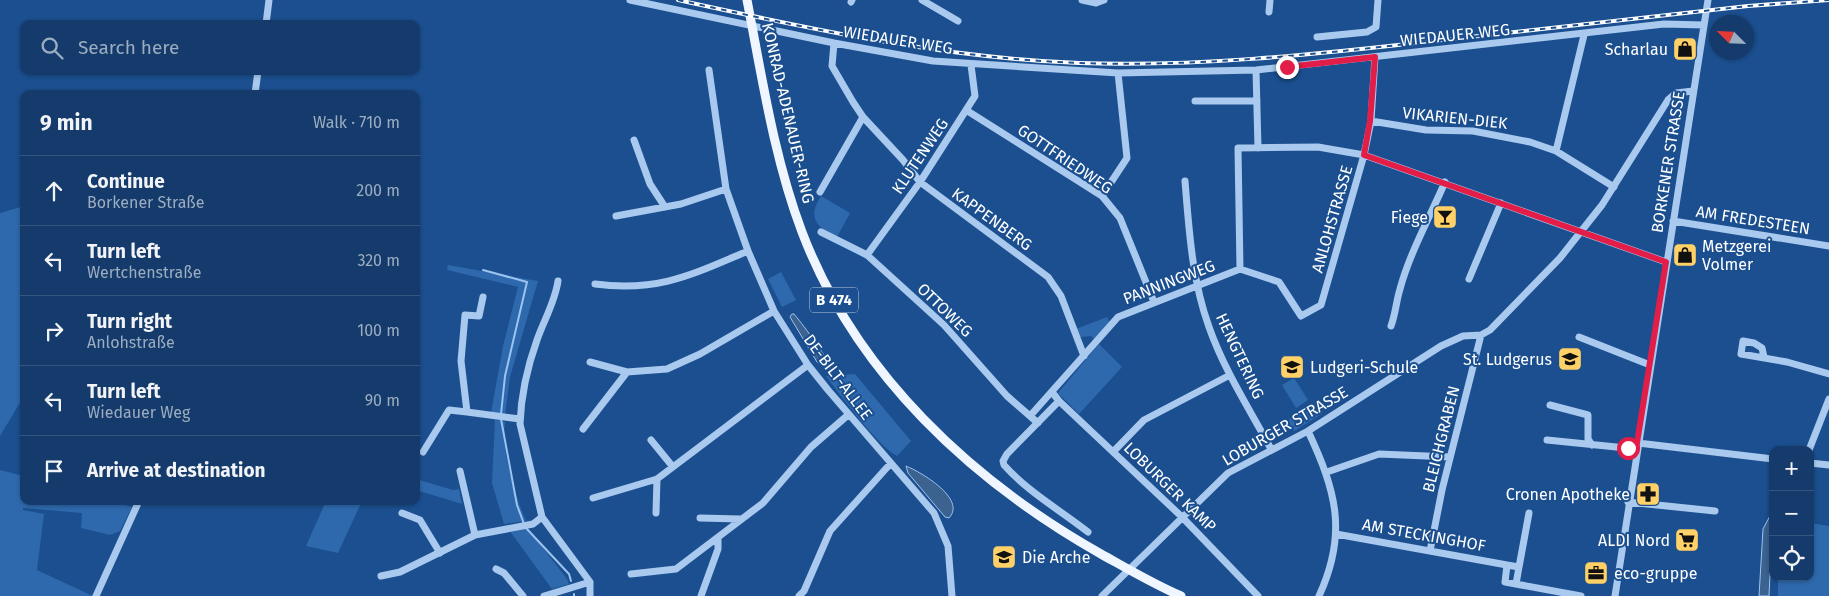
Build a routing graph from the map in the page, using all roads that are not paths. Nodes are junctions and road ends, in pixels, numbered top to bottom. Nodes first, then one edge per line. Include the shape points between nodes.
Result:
1 (269, 0) edge
2 (630, 0) edge
3 (747, 0) edge
4 (922, 0) edge
5 (1082, 0) edge
6 (1104, 0) edge
7 (1270, 0) edge
8 (1378, 0) edge
9 (1708, 0) edge
10 (1269, 12) dead end
11 (266, 20) edge
12 (958, 21) dead end
13 (1704, 25) junction
14 (1584, 35) junction
15 (1317, 37) dead end
16 (834, 43) junction
17 (1375, 57) junction
18 (971, 64) junction
19 (709, 70) dead end
20 (1256, 70) junction
21 (1118, 73) junction
22 (257, 75) edge
23 (256, 90) edge
24 (1694, 91) junction
25 (1257, 100) junction
26 (1195, 101) dead end
27 (966, 110) junction
28 (863, 117) junction
29 (1370, 121) junction
30 (634, 140) dead end
31 (1258, 148) junction
32 (1556, 151) junction
33 (1364, 155) junction
34 (1185, 180) dead end
35 (920, 182) junction
36 (1445, 182) junction
37 (1614, 187) junction
38 (726, 189) junction
39 (820, 192) dead end
40 (1102, 196) junction
41 (1501, 203) junction
42 (665, 207) junction
43 (616, 216) dead end
44 (1673, 222) junction
45 (821, 232) dead end
46 (1582, 233) junction
47 (1829, 246) edge
48 (748, 251) junction
49 (867, 255) junction
50 (1666, 262) junction
51 (1240, 269) junction
52 (1469, 279) dead end
53 (558, 281) dead end
54 (595, 284) dead end
55 (1197, 286) junction
56 (483, 297) dead end
57 (1154, 302) junction
58 (774, 310) junction
59 (1391, 326) dead end
60 (1481, 335) junction
61 (1579, 337) dead end
62 (1084, 356) junction
63 (1764, 357) dead end
64 (590, 362) dead end
65 (808, 365) junction
66 (1650, 365) junction
67 (627, 372) junction
68 (1829, 374) edge
69 (1230, 375) junction
70 (1052, 392) junction
71 (1829, 399) edge
72 (1059, 401) junction
73 (1550, 405) dead end
74 (467, 412) junction
75 (848, 415) junction
76 (1030, 416) junction
77 (520, 419) junction
78 (1038, 423) junction
79 (583, 429) dead end
80 (1308, 431) junction
81 (651, 440) dead end
82 (1547, 440) dead end
83 (1592, 445) junction
84 (1637, 446) junction
85 (1811, 446) edge
86 (1271, 449) junction
87 (423, 452) dead end
88 (1113, 452) junction
89 (1450, 457) junction
90 (1769, 459) edge
91 (890, 463) junction
92 (1814, 464) edge
93 (1829, 465) edge
94 (673, 467) junction
95 (460, 471) dead end
96 (1327, 472) junction
97 (657, 479) junction
98 (592, 498) dead end
99 (1628, 502) junction
100 (137, 505) edge
101 (1715, 511) dead end
102 (402, 513) dead end
103 (656, 513) dead end
104 (1529, 513) dead end
105 (542, 517) junction
106 (1182, 517) junction
107 (700, 518) dead end
108 (740, 519) junction
109 (1088, 532) dead end
110 (475, 534) junction
111 (1336, 534) junction
112 (718, 538) junction
113 (1430, 551) junction
114 (440, 553) junction
115 (1508, 564) junction
116 (1520, 567) junction
117 (496, 569) dead end
118 (1128, 570) junction
119 (631, 574) dead end
120 (381, 576) dead end
121 (590, 582) junction
122 (1516, 584) junction
123 (803, 594) edge
124 (96, 596) edge
125 (523, 596) edge
126 (544, 596) edge
127 (590, 596) edge
128 (701, 596) edge
129 (952, 596) edge
130 (1102, 596) edge
131 (1181, 596) edge
132 (1258, 596) edge
133 (1320, 596) edge
134 (1581, 596) edge
135 (1614, 596) edge

1 - 11 street
2 - 16 street, WIEDAUER WEG
3 - 118 main road, KONRAD-ADENAUER-RING / B 474 via 782,170 802,232 832,297 867,351 910,405 973,466 1033,514
4 - 12 street
5 - 6 street via 1096,3
7 - 10 street
8 - 15 street via 1376,27 1368,32
9 - 13 street, BORKENER STRASSE
13 - 14 street, WIEDAUER WEG via 1664,24
13 - 24 street, BORKENER STRASSE
14 - 17 street, WIEDAUER WEG
14 - 32 street
16 - 18 street, WIEDAUER WEG via 933,61
16 - 28 street, KAPPENBERG via 832,66
17 - 20 street, WIEDAUER WEG
17 - 29 street, ANLOHSTRASSE
18 - 21 street, WIEDAUER WEG
18 - 27 street, KLUTENWEG via 975,96
19 - 38 street, DE-BILT-ALLEE
20 - 21 street, WIEDAUER WEG
20 - 25 street
21 - 40 street via 1127,158
22 - 23 street
24 - 37 street, LOBURGER STRASSE via 1676,93 1668,100
24 - 44 street, BORKENER STRASSE
25 - 26 street
25 - 31 street
27 - 35 street, KLUTENWEG
27 - 40 street, GOTTFRIEDWEG
28 - 35 street, KAPPENBERG
28 - 39 street
29 - 32 street, VIKARIEN-DIEK via 1426,130 1486,133
29 - 33 street, ANLOHSTRASSE
30 - 42 street via 650,184
31 - 33 street via 1318,148
31 - 51 street via 1238,148
32 - 37 street, VIKARIEN-DIEK
33 - 36 street
33 - 51 street, ANLOHSTRASSE via 1321,306 1301,316 1279,282
34 - 55 street, HENGTERING
35 - 49 street, KLUTENWEG
35 - 62 street, KAPPENBERG via 1048,277 1061,296
36 - 41 street
36 - 59 street via 1399,290 1398,307
37 - 46 street, LOBURGER STRASSE
38 - 42 street
38 - 48 street, DE-BILT-ALLEE
40 - 57 street, GOTTFRIEDWEG via 1120,218
41 - 46 street
41 - 52 street
42 - 43 street
44 - 47 street, AM FREDESTEEN
44 - 50 street, BORKENER STRASSE
45 - 49 street, OTTOWEG
46 - 50 street
46 - 60 street, LOBURGER STRASSE via 1514,308
48 - 54 street via 684,278 638,287
48 - 58 street, DE-BILT-ALLEE
49 - 76 street, OTTOWEG via 944,325 1007,396
50 - 66 street, BORKENER STRASSE
51 - 55 street, PANNINGWEG
53 - 77 street via 556,295 536,341
55 - 57 street, PANNINGWEG
55 - 69 street, HENGTERING via 1209,327
56 - 74 street via 479,316 464,315 461,361
57 - 62 street, PANNINGWEG via 1118,317
58 - 65 street, DE-BILT-ALLEE
58 - 67 street via 700,354 667,369
60 - 80 street, LOBURGER STRASSE via 1463,336 1441,346
60 - 89 street, BLEICHGRABEN
61 - 66 street
62 - 70 street, PANNINGWEG
63 - 68 street
64 - 67 street
65 - 75 street, DE-BILT-ALLEE
65 - 94 street
66 - 84 street, BORKENER STRASSE
67 - 79 street
69 - 86 street, HENGTERING
69 - 88 street via 1144,420
70 - 72 street
70 - 76 street, PANNINGWEG
71 - 85 street
72 - 78 street
72 - 88 street, LOBURGER KAMP
73 - 83 street via 1588,415 1588,439
74 - 77 street
74 - 87 street via 448,410
75 - 91 street, DE-BILT-ALLEE
75 - 108 street via 811,447 763,503
76 - 78 street, OTTOWEG
77 - 105 street
78 - 109 street via 1007,454 1004,465 1036,496
80 - 86 street, LOBURGER STRASSE
80 - 96 street
81 - 94 street
82 - 83 street
83 - 84 street
84 - 90 street
84 - 99 street, BORKENER STRASSE
86 - 106 street, LOBURGER STRASSE via 1228,473
88 - 106 street, LOBURGER KAMP
89 - 96 street via 1379,454
89 - 113 street, BLEICHGRABEN
91 - 123 street via 830,531
91 - 129 street, DE-BILT-ALLEE via 928,504 942,529 948,546
92 - 93 street
94 - 97 street
95 - 110 street
96 - 111 street via 1336,510
97 - 98 street
97 - 103 street
99 - 101 street
99 - 135 street, BORKENER STRASSE
100 - 124 street
102 - 114 street via 420,520
104 - 116 street
105 - 110 street via 528,525
105 - 121 street
106 - 118 street, LOBURGER STRASSE
106 - 132 street, LOBURGER KAMP
107 - 108 street
108 - 112 street
110 - 114 street
111 - 113 street, AM STECKINGHOF
111 - 133 street via 1329,575
112 - 119 street via 676,569
112 - 128 street via 718,550
113 - 115 street, AM STECKINGHOF
114 - 120 street via 400,572
115 - 116 street, AM STECKINGHOF
115 - 122 street via 1505,582
116 - 122 street
117 - 125 street via 504,573
118 - 130 street, LOBURGER STRASSE
118 - 131 main road, KONRAD-ADENAUER-RING / B 474
121 - 126 street
121 - 127 street
122 - 134 street

